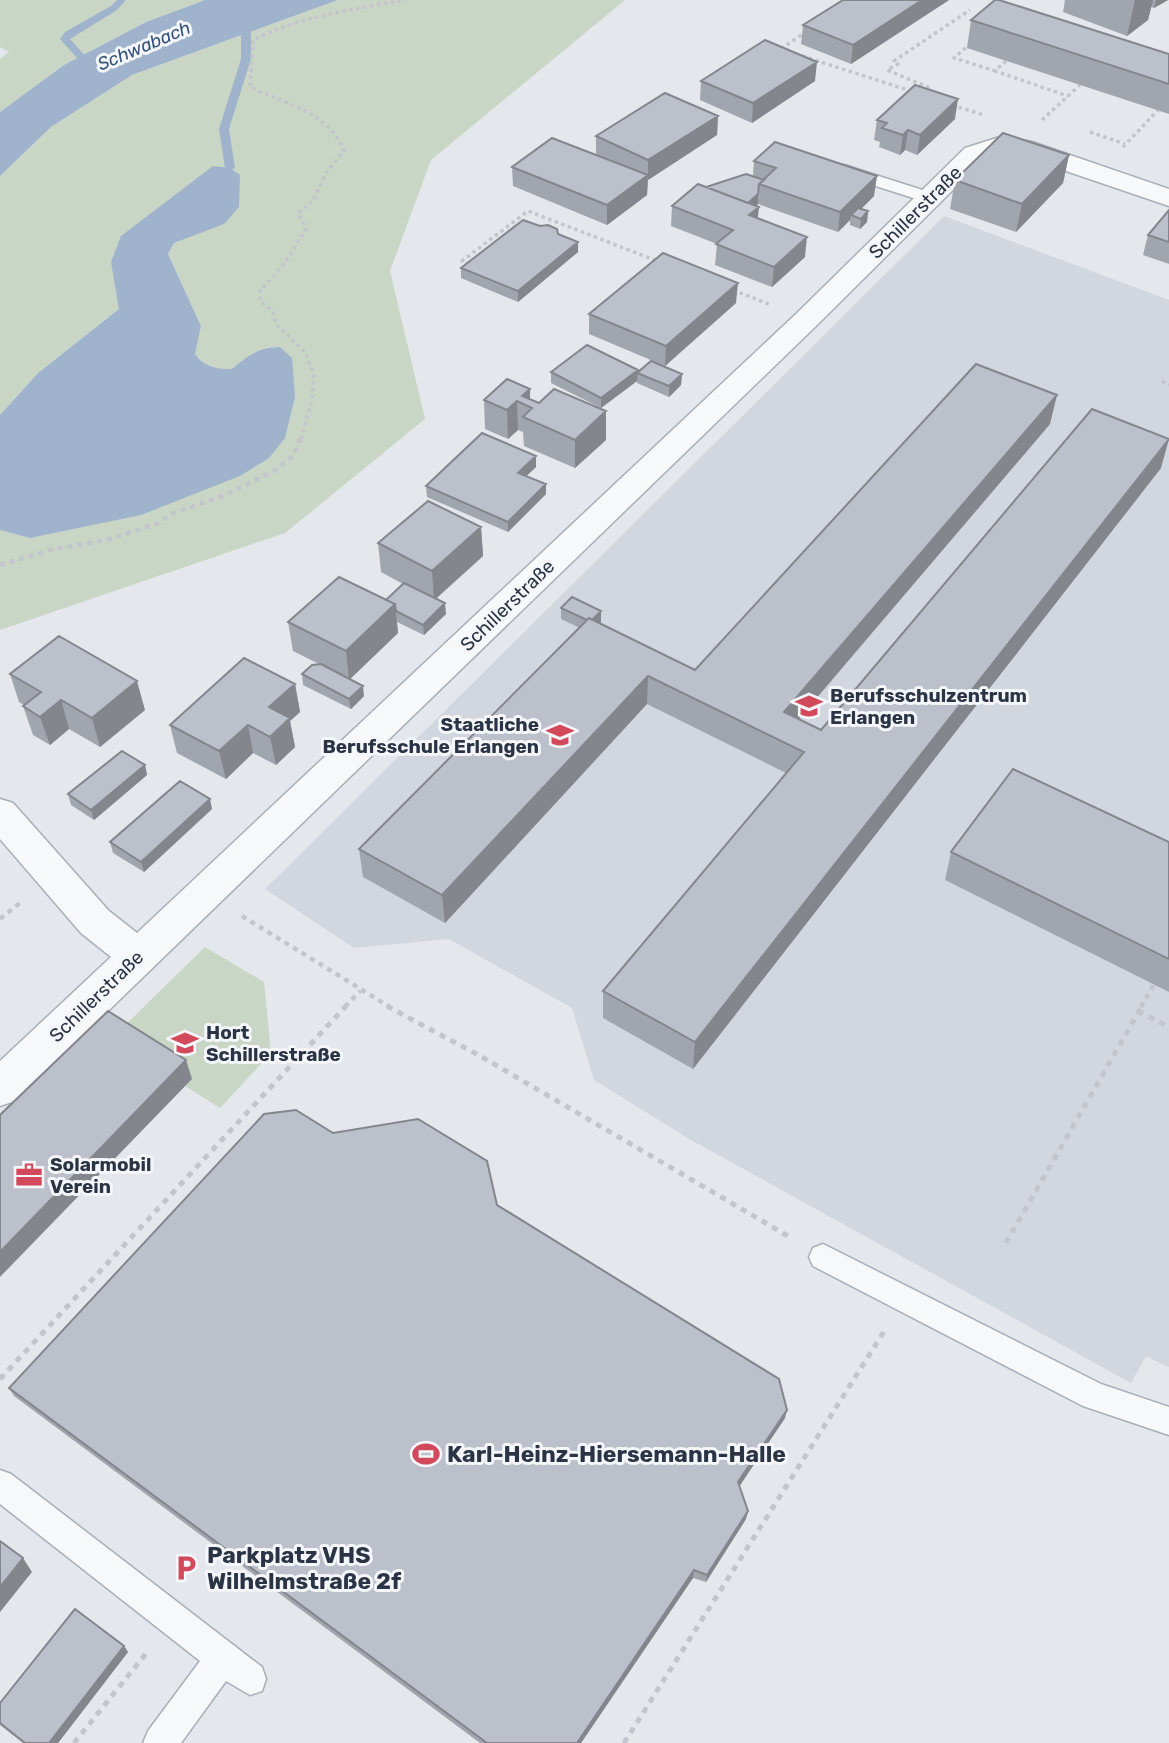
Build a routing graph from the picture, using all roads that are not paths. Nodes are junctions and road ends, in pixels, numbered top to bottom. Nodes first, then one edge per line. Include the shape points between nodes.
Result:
1 (830, 166) edge
2 (929, 198) junction
3 (1169, 198) edge
4 (0, 813) edge
5 (137, 955) junction
6 (0, 1088) edge
7 (824, 1257) road end
8 (1169, 1421) edge
9 (0, 1485) edge
10 (222, 1659) junction
11 (250, 1679) dead end
12 (160, 1743) edge

1 - 2 lane
2 - 3 street, Schillerstraße via 974,154 1000,145 1023,148
2 - 5 street, Schillerstraße
4 - 5 street via 95,922
5 - 6 street, Schillerstraße
7 - 8 lane via 1094,1396
9 - 10 lane
10 - 11 lane
10 - 12 lane

